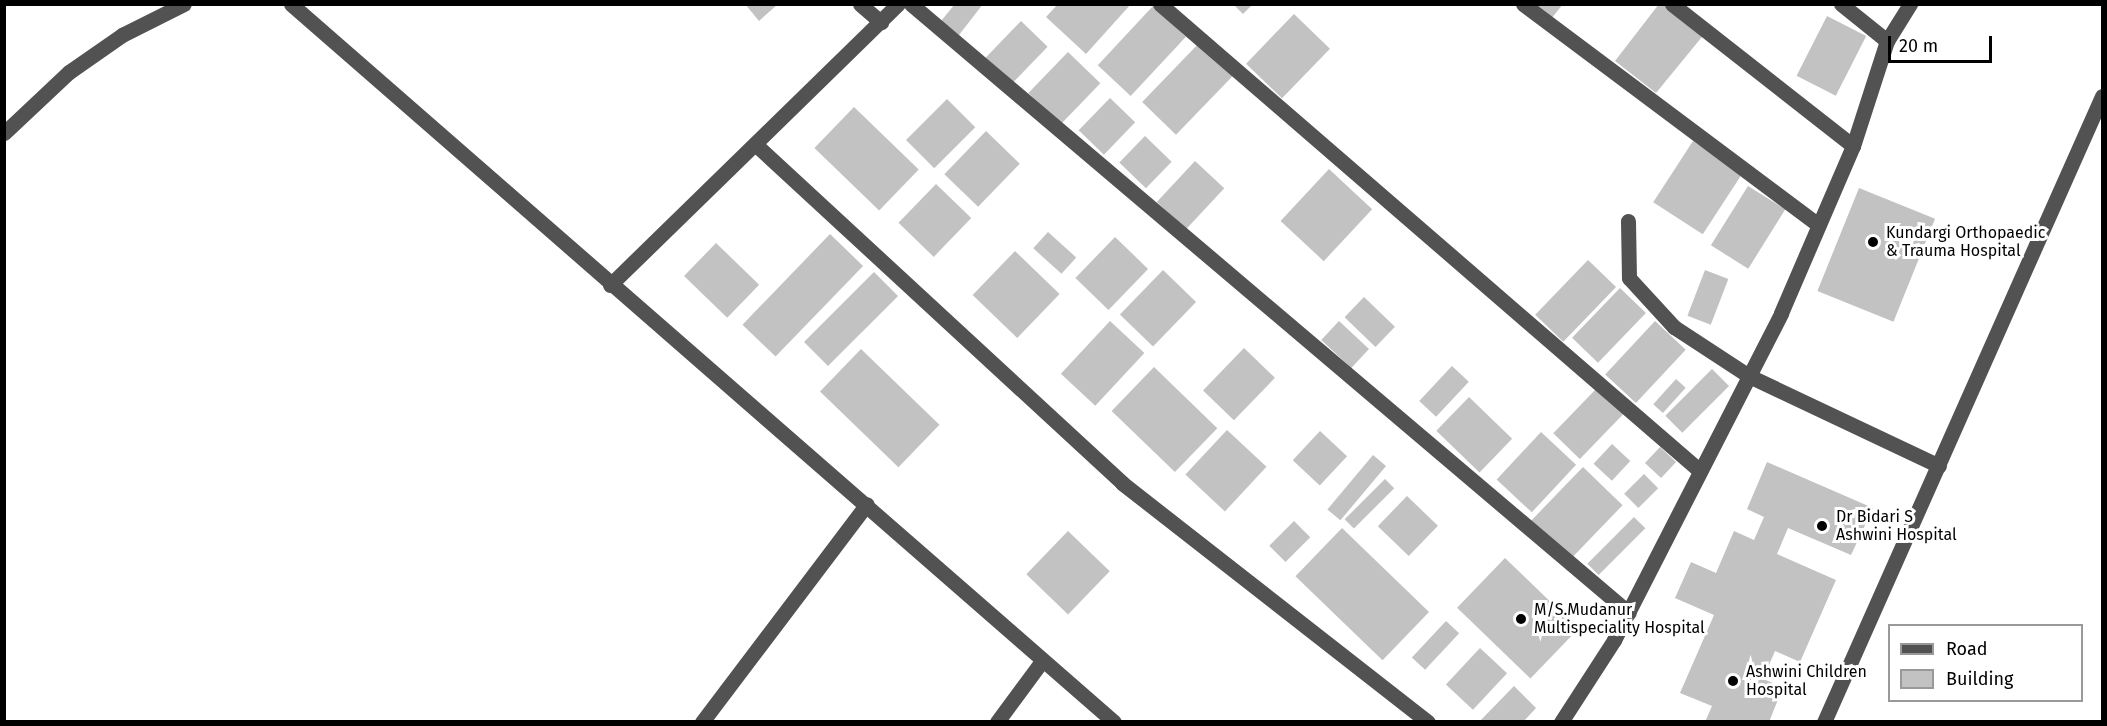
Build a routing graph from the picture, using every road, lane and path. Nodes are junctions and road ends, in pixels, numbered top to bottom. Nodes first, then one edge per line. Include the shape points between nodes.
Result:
1 (184, 4) edge
2 (291, 4) edge
3 (860, 4) edge
4 (898, 4) edge
5 (911, 4) edge
6 (1160, 4) edge
7 (1522, 4) edge
8 (1672, 4) edge
9 (1841, 4) edge
10 (1910, 4) edge
11 (880, 22) junction
12 (1887, 41) junction
13 (2103, 96) edge
14 (4, 133) edge
15 (755, 144) junction
16 (1853, 146) junction
17 (1628, 221) dead end
18 (1818, 225) junction
19 (610, 285) junction
20 (1749, 376) junction
21 (1939, 466) junction
22 (1700, 471) junction
23 (867, 504) junction
24 (1629, 613) junction
25 (1042, 662) junction
26 (702, 722) edge
27 (997, 722) edge
28 (1114, 722) edge
29 (1428, 722) edge
30 (1561, 722) edge
31 (1824, 722) edge

1 - 14 street via 122,35 69,72
2 - 19 street
3 - 11 street
4 - 11 street
5 - 24 street
6 - 22 street
7 - 18 street
8 - 16 street
9 - 12 street
10 - 12 street
11 - 15 street
12 - 16 street
13 - 21 street
15 - 19 street
15 - 29 street via 1122,483
16 - 18 street
17 - 20 street via 1625,261 1647,303 1674,327
18 - 20 street
19 - 23 street
20 - 21 street
20 - 22 street
21 - 31 street
22 - 24 street
23 - 25 street
23 - 26 street
24 - 30 street
25 - 27 street
25 - 28 street

